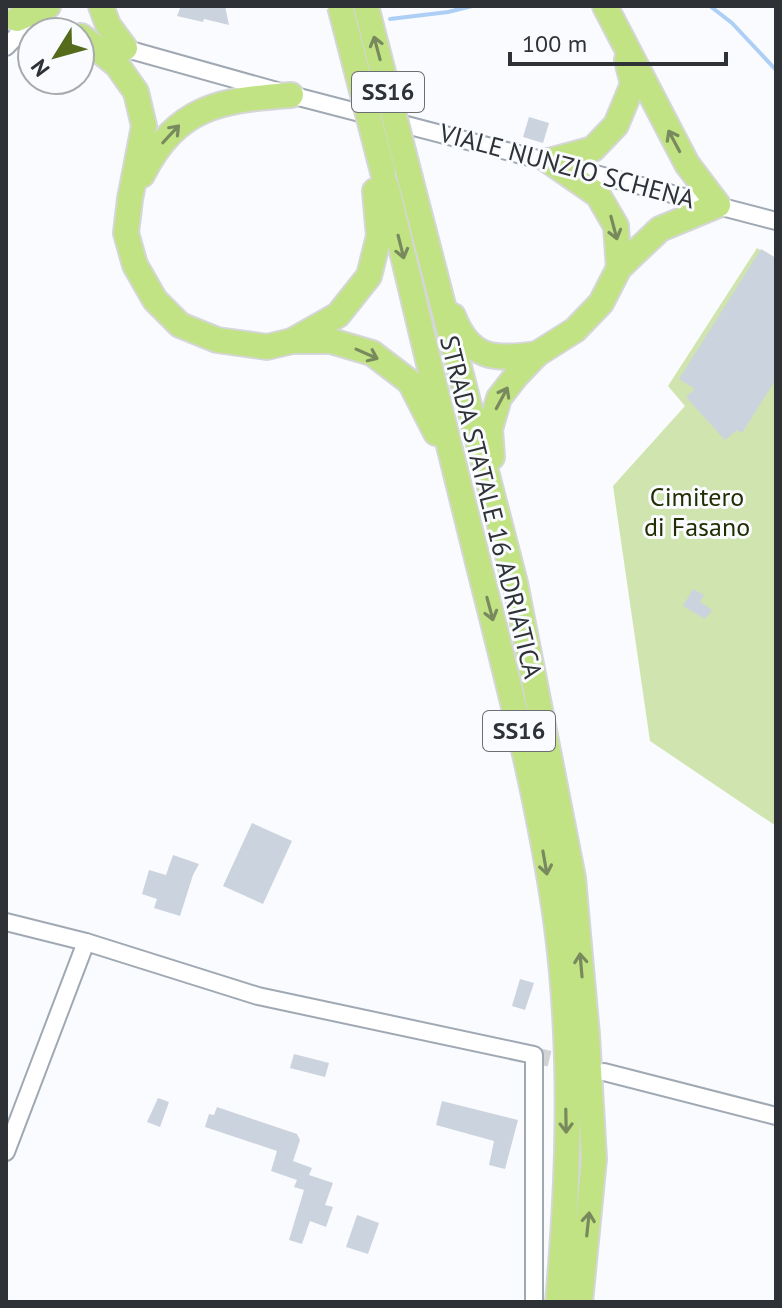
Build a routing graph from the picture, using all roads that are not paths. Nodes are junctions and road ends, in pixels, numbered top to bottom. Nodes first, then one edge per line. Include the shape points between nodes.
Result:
1 (101, 6) edge
2 (340, 6) edge
3 (366, 6) edge
4 (605, 6) edge
5 (96, 40) edge
6 (623, 42) junction
7 (125, 48) junction
8 (96, 50) edge
9 (291, 95) junction
10 (549, 161) junction
11 (377, 170) junction
12 (130, 199) junction
13 (718, 205) junction
14 (776, 221) edge
15 (426, 247) junction
16 (619, 268) junction
17 (292, 341) junction
18 (537, 354) junction
19 (477, 557) junction
20 (515, 583) junction
21 (6, 922) edge
22 (86, 942) junction
23 (604, 1072) dead end
24 (776, 1116) edge
25 (6, 1152) edge
26 (534, 1302) edge
27 (558, 1302) edge
28 (580, 1302) edge

1 - 7 highway
2 - 11 highway, STRADA STATALE 16 ADRIATICA / SS16, bridge
15 -> 3 highway, STRADA STATALE 16 ADRIATICA / SS16, bridge
4 - 6 highway
5 - 7 street, VIALE NUNZIO SCHENA
6 - 10 highway via 633,84 616,125 593,149
13 -> 6 highway via 687,164
7 - 9 street, VIALE NUNZIO SCHENA
8 - 12 highway via 117,65 136,92 144,126
9 - 10 street, VIALE NUNZIO SCHENA
12 -> 9 highway via 152,154 182,122 213,105
10 - 13 street, VIALE NUNZIO SCHENA
10 -> 16 highway via 598,195 616,226
11 - 17 highway via 379,236 369,276 338,315
11 -> 19 highway, STRADA STATALE 16 ADRIATICA / SS16
12 - 17 highway via 126,233 135,265 155,300 180,325 217,340 267,347
13 - 14 street, VIALE NUNZIO SCHENA
13 - 16 highway via 660,229
15 - 18 highway via 458,329 479,353 502,359
15 - 20 highway, STRADA STATALE 16 ADRIATICA / SS16
16 - 18 highway via 601,303 575,330
17 -> 19 highway via 331,341 372,353 410,382 434,427
20 -> 18 highway via 490,429 499,398
19 -> 27 highway, STRADA STATALE 16 ADRIATICA / SS16 via 531,779 557,927 567,1154
28 -> 20 highway, STRADA STATALE 16 ADRIATICA / SS16 via 594,1159 573,878
21 - 22 street
22 - 25 street
22 - 26 street via 258,996 534,1055
23 - 24 street

